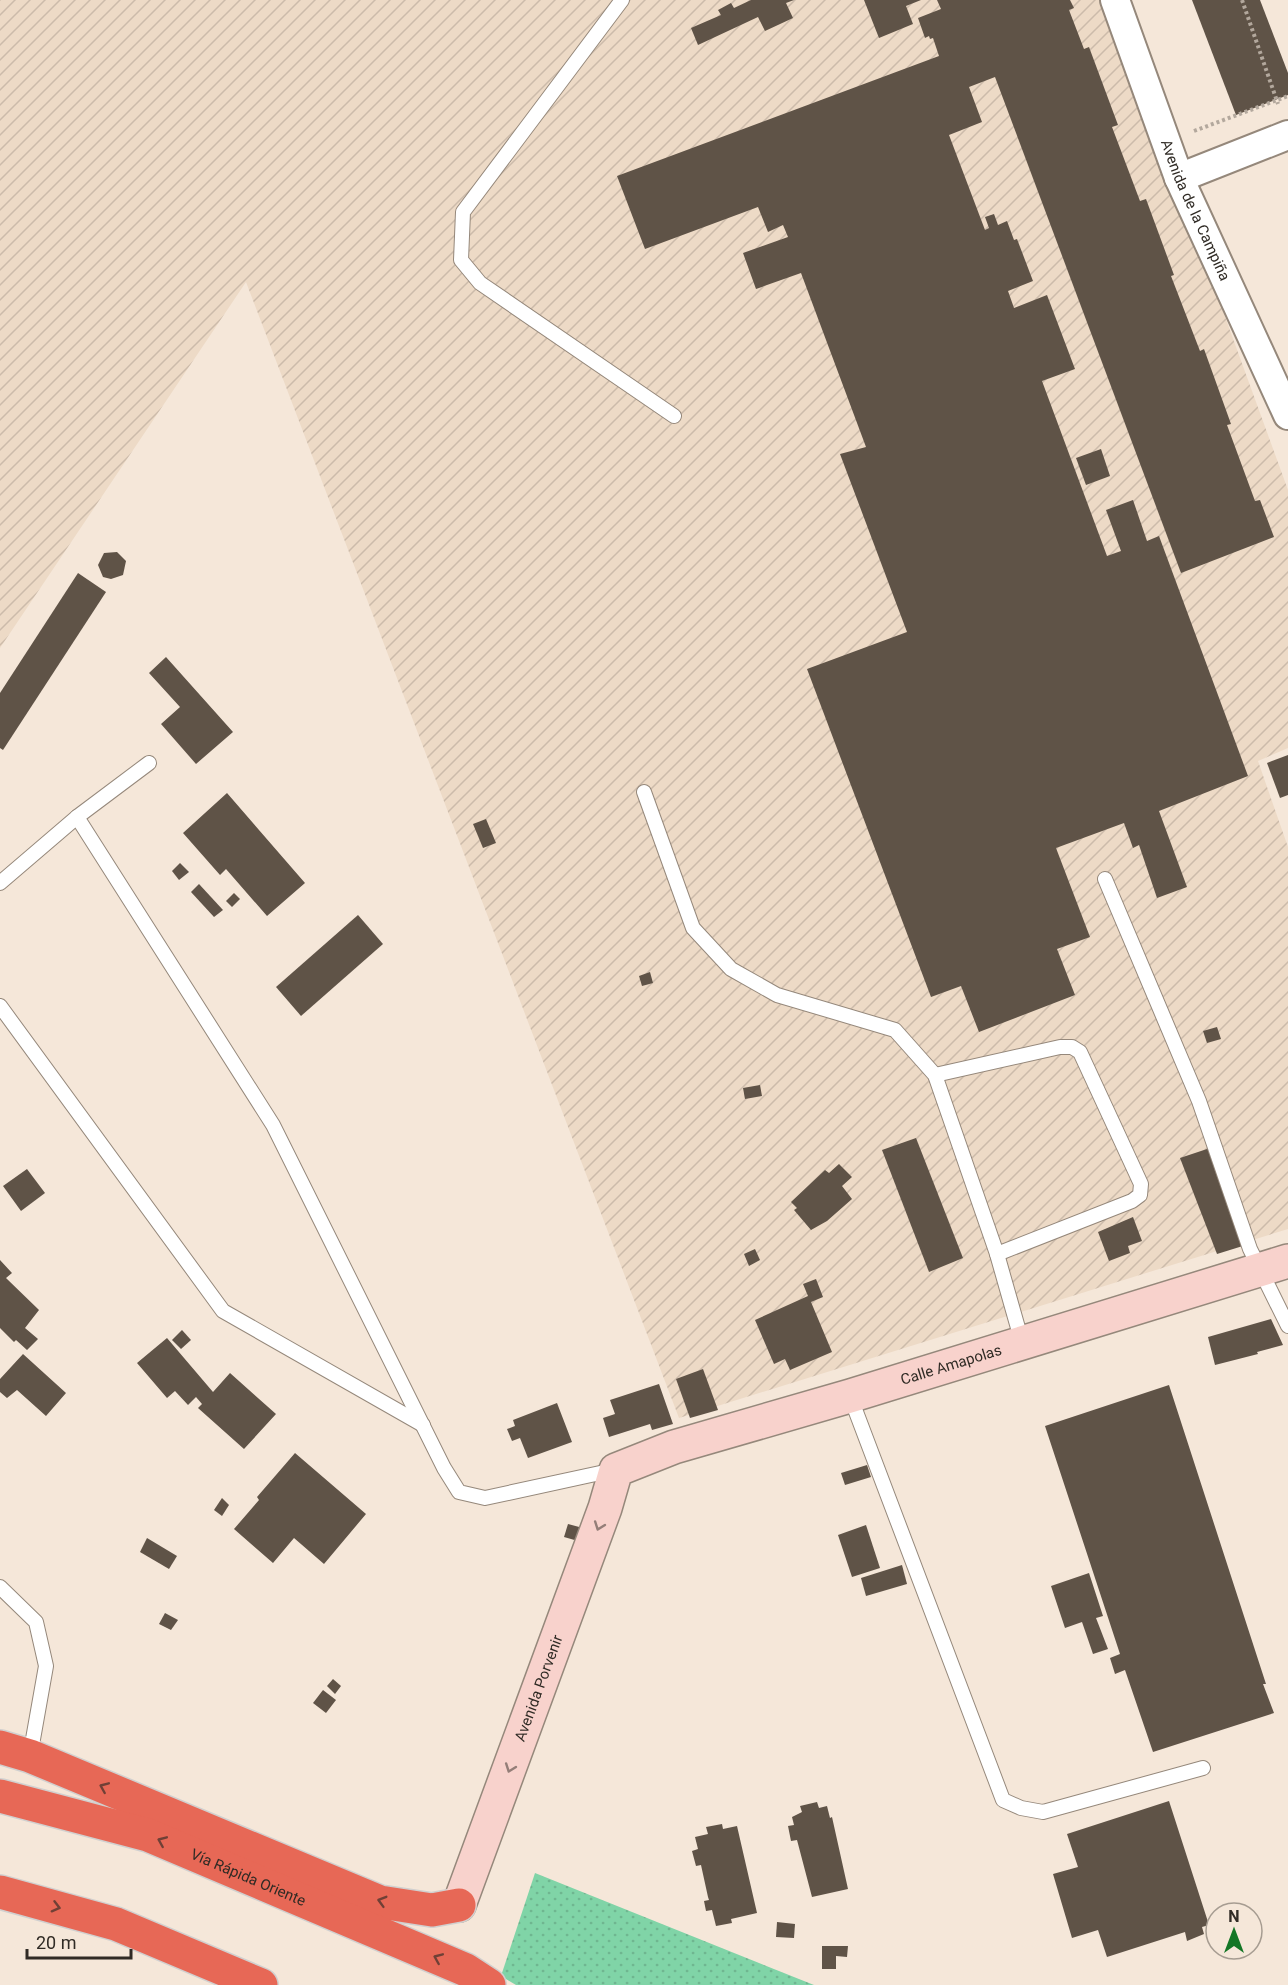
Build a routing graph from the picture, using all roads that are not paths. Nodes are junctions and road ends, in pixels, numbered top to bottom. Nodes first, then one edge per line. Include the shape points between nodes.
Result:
1 (622, 0) edge
2 (1115, 0) edge
3 (1288, 135) edge
4 (1179, 178) junction
5 (1288, 415) edge
6 (674, 416) dead end
7 (149, 763) dead end
8 (644, 792) dead end
9 (77, 817) junction
10 (1105, 879) dead end
11 (0, 883) edge
12 (0, 1006) edge
13 (935, 1075) junction
14 (997, 1254) junction
15 (1274, 1266) edge
16 (1288, 1326) edge
17 (1022, 1344) junction
18 (850, 1396) junction
19 (423, 1425) junction
20 (616, 1470) junction
21 (0, 1587) edge
22 (15, 1752) edge
23 (1203, 1768) dead end
24 (0, 1796) edge
25 (0, 1892) edge
26 (459, 1905) joint
27 (261, 1985) edge
28 (489, 1985) edge

1 - 6 lane via 463,212 461,260 480,283
2 - 4 street, Avenida de la Campiña
3 - 4 street
4 - 5 street, Avenida de la Campiña
7 - 9 lane
8 - 13 lane via 693,928 731,969 777,995 895,1030
9 - 11 lane
9 - 19 lane via 273,1125
10 - 15 lane via 1199,1101 1250,1249
12 - 19 lane via 223,1311
13 - 14 lane
13 - 14 lane via 1072,1047 1080,1052 1141,1184 1140,1195 1132,1201
14 - 17 lane
15 - 16 lane
15 - 17 street, Calle Amapolas
17 - 18 street, Calle Amapolas
18 - 20 street, Calle Amapolas via 674,1447
18 - 23 lane via 1003,1800 1043,1812
19 - 20 lane via 459,1492 485,1498
20 -> 26 street, Avenida Porvenir
21 - 22 lane via 36,1622 46,1666
26 -> 22 highway via 432,1910 380,1902
28 -> 24 highway, Vía Rápida Oriente via 466,1970 148,1835
25 -> 27 highway via 116,1923

